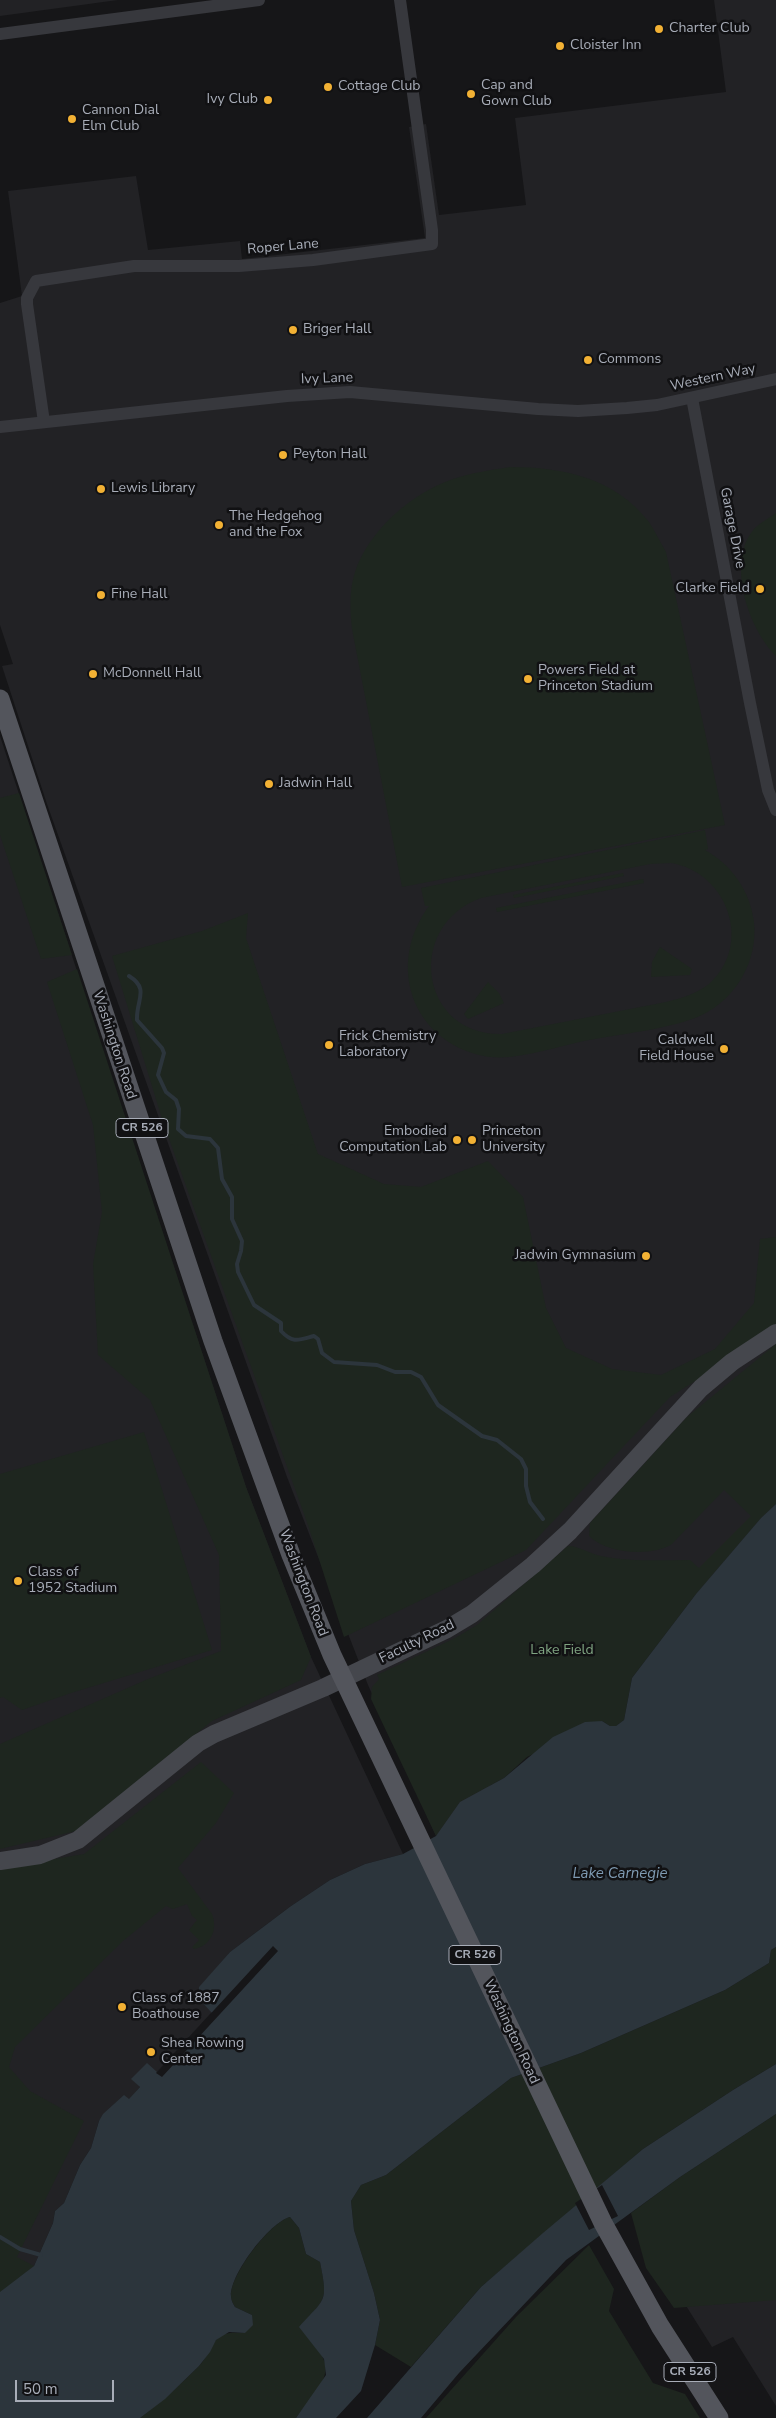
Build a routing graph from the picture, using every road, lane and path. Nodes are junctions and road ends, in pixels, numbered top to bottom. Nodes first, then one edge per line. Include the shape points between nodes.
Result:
1 (259, 0) edge
2 (400, 0) edge
3 (0, 34) edge
4 (776, 379) edge
5 (692, 398) junction
6 (657, 405) joint
7 (44, 422) junction
8 (0, 427) edge
9 (0, 699) edge
10 (776, 810) edge
11 (776, 1333) edge
12 (342, 1679) junction
13 (0, 1861) edge
14 (719, 2418) edge

1 - 3 street
2 - 7 street, Roper Lane via 432,244 240,266 134,266 36,281 27,304
4 - 5 street, Western Way
5 - 6 street, Western Way
5 - 10 street, Garage Drive via 750,703 768,790
6 - 7 street, Ivy Lane via 538,409 350,392
7 - 8 street, Ivy Lane
9 - 12 main road, Washington Road / CR 526 via 213,1341
11 - 12 street, Faculty Road via 732,1362 701,1388 570,1531 502,1591 447,1629
12 - 13 street, Faculty Road via 233,1724 198,1743 78,1840 40,1855
12 - 14 main road, Washington Road / CR 526 via 603,2223 660,2326

